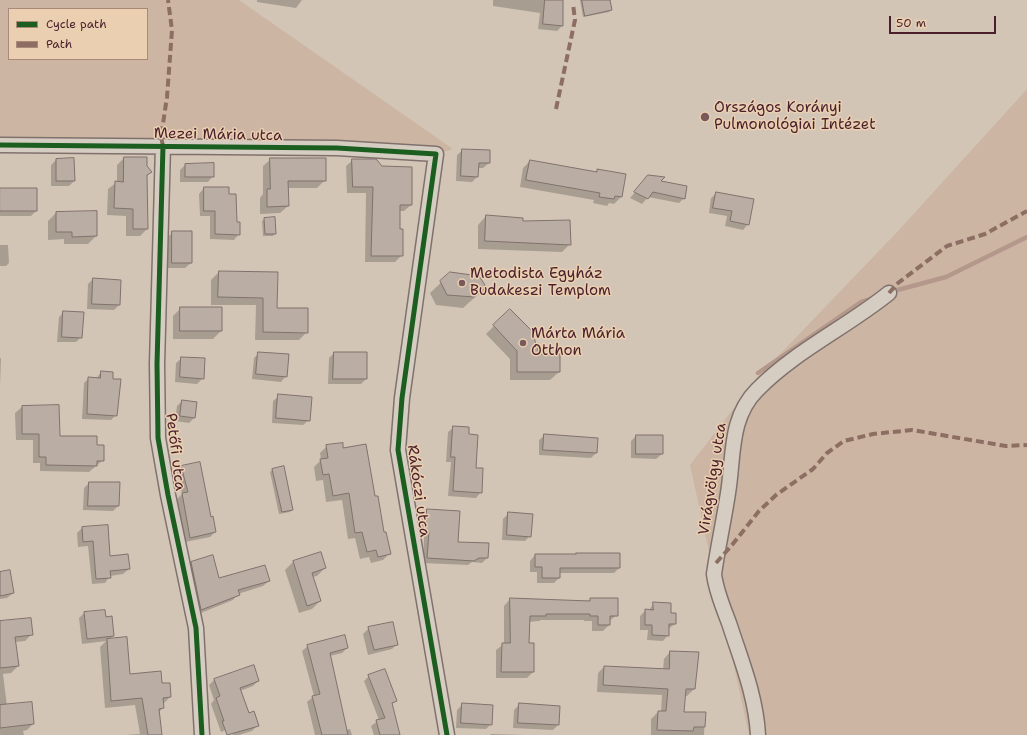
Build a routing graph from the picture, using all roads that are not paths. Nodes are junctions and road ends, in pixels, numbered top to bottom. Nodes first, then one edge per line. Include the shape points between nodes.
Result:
1 (0, 145) edge
2 (163, 146) junction
3 (436, 154) joint
4 (889, 293) dead end
5 (202, 735) edge
6 (447, 735) edge
7 (758, 735) edge

1 - 2 street, Mezei Mária utca
2 - 3 street, Mezei Mária utca via 337,148
2 - 5 street, Petőfi utca via 157,364 158,438 196,628
3 - 6 street, Rákóczi utca via 402,398 398,450
4 - 7 street, Virágvölgy utca via 770,378 746,404 737,424 714,574 716,589 754,700

